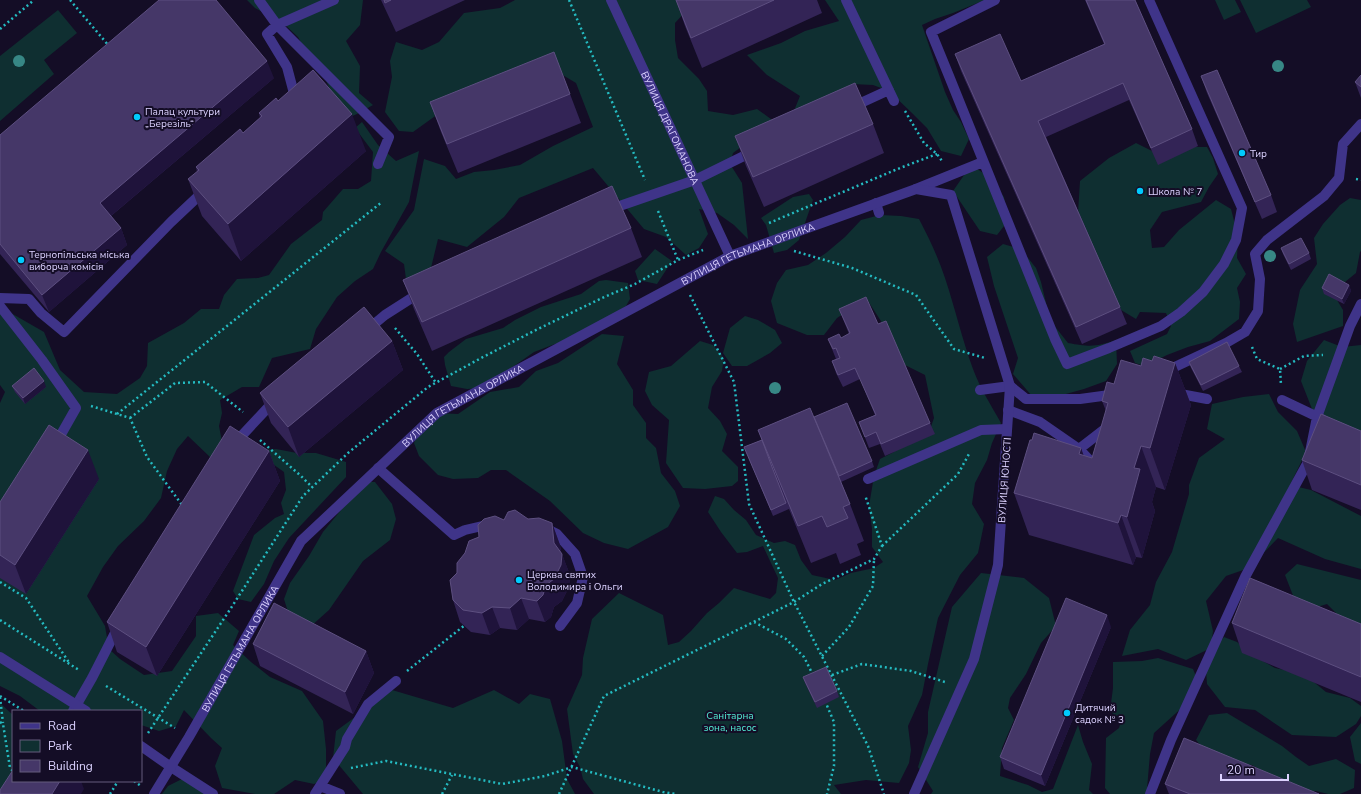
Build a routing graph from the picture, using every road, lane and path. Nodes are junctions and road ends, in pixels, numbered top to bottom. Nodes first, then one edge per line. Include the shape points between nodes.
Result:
1 (34, 0) edge
2 (70, 0) edge
3 (259, 0) edge
4 (334, 0) edge
5 (569, 0) edge
6 (611, 0) edge
7 (846, 0) edge
8 (995, 0) edge
9 (1149, 0) edge
10 (277, 25) junction
11 (0, 29) edge
12 (111, 48) edge
13 (889, 90) junction
14 (894, 101) dead end
15 (291, 109) edge
16 (840, 112) edge
17 (907, 113) dead end
18 (1361, 124) edge
19 (763, 147) edge
20 (937, 154) junction
21 (983, 162) junction
22 (378, 164) dead end
23 (952, 175) junction
24 (695, 180) junction
25 (211, 184) edge
26 (916, 189) junction
27 (651, 195) junction
28 (382, 202) dead end
29 (876, 203) junction
30 (602, 212) edge
31 (879, 213) dead end
32 (762, 225) dead end
33 (723, 242) junction
34 (769, 242) junction
35 (730, 256) junction
36 (678, 260) junction
37 (683, 281) junction
38 (431, 287) edge
39 (0, 298) edge
40 (1361, 304) edge
41 (0, 306) edge
42 (385, 315) junction
43 (358, 338) edge
44 (1339, 356) junction
45 (1257, 359) dead end
46 (1003, 363) junction
47 (1280, 369) junction
48 (52, 373) junction
49 (1154, 377) edge
50 (41, 381) edge
51 (436, 383) junction
52 (1010, 386) junction
53 (428, 387) dead end
54 (1128, 389) edge
55 (980, 390) dead end
56 (285, 393) edge
57 (1162, 394) edge
58 (1207, 399) dead end
59 (1282, 400) joint
60 (76, 408) junction
61 (1008, 410) junction
62 (116, 414) junction
63 (1117, 415) edge
64 (1317, 417) junction
65 (130, 418) junction
66 (255, 422) junction
67 (1331, 423) edge
68 (1007, 429) junction
69 (981, 430) junction
70 (246, 431) junction
71 (1080, 448) junction
72 (231, 450) edge
73 (51, 451) edge
74 (378, 468) junction
75 (1099, 470) edge
76 (868, 479) dead end
77 (312, 488) dead end
78 (864, 493) dead end
79 (185, 510) edge
80 (531, 521) edge
81 (502, 522) edge
82 (882, 546) junction
83 (874, 559) junction
84 (0, 582) edge
85 (794, 602) junction
86 (124, 617) edge
87 (754, 622) junction
88 (465, 625) edge
89 (560, 626) dead end
90 (822, 656) junction
91 (0, 657) edge
92 (71, 666) dead end
93 (832, 675) junction
94 (396, 680) joint
95 (815, 680) edge
96 (961, 688) junction
97 (822, 694) edge
98 (0, 697) edge
99 (75, 708) edge
100 (22, 710) edge
101 (2, 723) edge
102 (142, 747) edge
103 (171, 767) junction
104 (572, 767) junction
105 (12, 770) edge
106 (346, 771) dead end
107 (452, 775) junction
108 (117, 782) edge
109 (318, 790) edge
110 (110, 794) edge
111 (154, 794) edge
112 (214, 794) edge
113 (340, 794) edge
114 (442, 794) edge
115 (559, 794) edge
116 (676, 794) edge
117 (828, 794) edge
118 (884, 794) edge
119 (914, 794) edge
120 (1150, 794) edge

1 - 11 path
2 - 12 path
3 - 10 street
4 - 10 street
5 - 27 path
6 - 24 street, ВУЛИЦЯ ДРАГОМАНОВА
7 - 13 street
8 - 21 street via 930,32
9 - 21 street via 1242,208 1236,240 1224,264 1203,292 1161,326 1067,364
10 - 15 street via 267,34 287,67 297,104
10 - 22 street via 389,137
13 - 14 street
13 - 16 street
17 - 20 path via 924,143
18 - 49 street via 1343,144 1339,178 1324,196 1267,240 1255,254 1260,279 1258,311 1245,332
19 - 24 street
20 - 23 path
20 - 32 path
21 - 23 street, ВУЛИЦЯ ГЕТЬМАНА ОРЛИКА
23 - 26 street, ВУЛИЦЯ ГЕТЬМАНА ОРЛИКА
24 - 27 street
24 - 33 street, ВУЛИЦЯ ДРАГОМАНОВА
25 - 39 street via 64,332 29,299
26 - 29 street, ВУЛИЦЯ ГЕТЬМАНА ОРЛИКА
26 - 46 street, ВУЛИЦЯ ЮНОСТІ via 951,195
27 - 30 street
27 - 36 path
28 - 62 path
29 - 31 street
29 - 34 street, ВУЛИЦЯ ГЕТЬМАНА ОРЛИКА
33 - 35 street, ВУЛИЦЯ ДРАГОМАНОВА
33 - 36 path
34 - 35 street, ВУЛИЦЯ ГЕТЬМАНА ОРЛИКА
34 - 46 path via 852,268 916,295 954,349
35 - 37 street, ВУЛИЦЯ ГЕТЬМАНА ОРЛИКА
36 - 51 path
37 - 74 street, ВУЛИЦЯ ГЕТЬМАНА ОРЛИКА via 437,413
37 - 85 path via 734,382 749,504
38 - 42 street
40 - 44 street
41 - 48 street
42 - 43 street
42 - 51 path via 417,354
44 - 47 path via 1304,356
44 - 64 street
45 - 47 path
46 - 52 street, ВУЛИЦЯ ЮНОСТІ
47 - 59 path
48 - 50 street
48 - 60 street
51 - 53 path
52 - 54 street via 1026,399 1080,399 1115,395
52 - 55 street
52 - 61 street, ВУЛИЦЯ ЮНОСТІ
56 - 66 street
57 - 58 street via 1178,393
59 - 64 street
60 - 62 path via 93,406
60 - 73 street
61 - 68 street, ВУЛИЦЯ ЮНОСТІ
61 - 71 street via 1040,422
62 - 65 path
63 - 71 street via 1109,426
64 - 67 street
64 - 120 street via 1308,462 1248,578
65 - 66 path via 175,383 205,382
65 - 79 path via 148,456
66 - 70 street
68 - 69 street
68 - 96 street, ВУЛИЦЯ ЮНОСТІ via 998,565 974,659
69 - 76 street
69 - 82 path via 958,474
70 - 72 street
70 - 77 path via 266,444
71 - 75 street
74 - 81 street via 454,535 464,530
74 - 103 street, ВУЛИЦЯ ГЕТЬМАНА ОРЛИКА via 301,541
78 - 82 path
80 - 89 street via 557,534 575,554 583,577 577,603
82 - 83 path
83 - 85 path via 822,584
83 - 90 path via 872,586 850,627
84 - 92 path via 26,598
85 - 87 path
85 - 90 path
86 - 99 street
87 - 95 path via 786,639 804,657
87 - 104 path via 604,696
88 - 94 path
90 - 93 path
91 - 99 street
93 - 96 path via 862,664 911,671
93 - 118 path via 868,746
94 - 109 street via 368,704
96 - 119 street, ВУЛИЦЯ ЮНОСТІ
97 - 117 path via 834,722 834,766
98 - 100 path
98 - 101 path
101 - 105 path
102 - 103 street
103 - 111 street, ВУЛИЦЯ ГЕТЬМАНА ОРЛИКА
103 - 112 street
104 - 107 path via 544,776 502,784
104 - 115 path
104 - 116 path
106 - 107 path via 353,767 386,761
107 - 114 path
108 - 110 path
109 - 113 street

